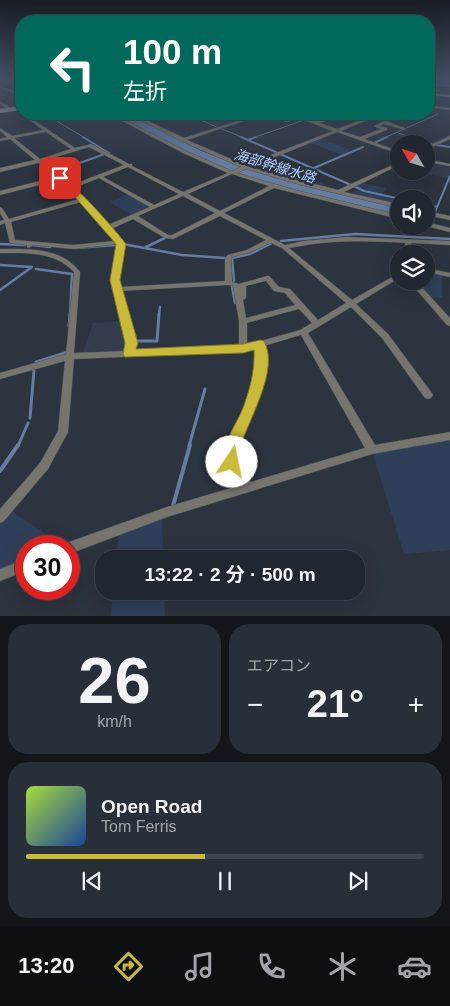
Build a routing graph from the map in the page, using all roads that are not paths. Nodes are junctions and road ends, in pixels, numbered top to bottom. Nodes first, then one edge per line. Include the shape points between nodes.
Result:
1 (15, 109) edge
2 (0, 111) edge
3 (32, 120) edge
4 (122, 120) edge
5 (143, 120) edge
6 (245, 120) edge
7 (307, 120) edge
8 (326, 120) edge
9 (358, 120) edge
10 (389, 120) edge
11 (362, 121) junction
12 (384, 122) junction
13 (316, 123) junction
14 (377, 125) junction
15 (0, 129) edge
16 (403, 129) dead end
17 (47, 130) junction
18 (336, 130) junction
19 (450, 137) edge
20 (11, 138) junction
21 (360, 139) junction
22 (0, 140) edge
23 (183, 140) junction
24 (435, 144) edge
25 (74, 149) junction
26 (390, 150) edge
27 (39, 161) junction
28 (435, 162) edge
29 (450, 165) edge
30 (130, 166) junction
31 (390, 166) edge
32 (244, 167) junction
33 (0, 170) edge
34 (232, 173) junction
35 (100, 177) junction
36 (60, 178) junction
37 (274, 186) junction
38 (71, 187) junction
39 (339, 192) junction
40 (0, 193) edge
41 (185, 194) junction
42 (82, 200) junction
43 (390, 204) edge
44 (154, 207) junction
45 (0, 209) edge
46 (221, 213) junction
47 (390, 215) edge
48 (435, 215) edge
49 (133, 216) junction
50 (450, 218) edge
51 (8, 221) junction
52 (0, 223) edge
53 (435, 226) edge
54 (106, 228) junction
55 (450, 230) edge
56 (272, 240) junction
57 (120, 242) junction
58 (408, 242) junction
59 (31, 243) junction
60 (450, 243) edge
61 (408, 245) edge
62 (284, 247) junction
63 (0, 251) edge
64 (24, 251) junction
65 (435, 272) edge
66 (450, 275) edge
67 (390, 280) edge
68 (229, 283) junction
69 (117, 289) junction
70 (420, 290) edge
71 (351, 303) junction
72 (300, 306) junction
73 (242, 319) junction
74 (450, 323) edge
75 (317, 324) junction
76 (303, 332) junction
77 (260, 344) junction
78 (243, 349) junction
79 (129, 354) junction
80 (70, 356) junction
81 (0, 376) edge
82 (428, 394) dead end
83 (450, 436) edge
84 (372, 450) junction
85 (249, 488) junction
86 (0, 517) edge
87 (80, 544) edge
88 (15, 569) edge
89 (0, 575) edge

1 - 2 main road
3 - 17 street
4 - 34 street via 191,156
5 - 23 street
6 - 23 street
7 - 13 street
8 - 13 street
9 - 11 street
10 - 12 street
11 - 14 street
11 - 18 street
12 - 14 street
12 - 16 street
13 - 18 street
14 - 21 street via 385,129
15 - 20 street
17 - 20 street
17 - 25 street
18 - 21 street
18 - 32 street
19 - 24 street
20 - 22 street
20 - 27 street
21 - 26 street
23 - 32 street
25 - 27 street
25 - 30 street via 91,145
27 - 33 street
27 - 36 street
28 - 29 street
30 - 35 street
30 - 41 street
31 - 39 street
32 - 34 street
32 - 39 street
34 - 37 street
34 - 41 street
35 - 38 street
35 - 44 street
36 - 38 street
36 - 40 street
37 - 46 street
37 - 47 street
38 - 42 street
39 - 43 street
41 - 44 street
41 - 46 street
42 - 51 street
42 - 54 street
44 - 49 street
45 - 51 street
46 - 49 street via 170,238
46 - 56 street
48 - 50 street
49 - 54 street
51 - 52 street
51 - 59 street via 12,242
53 - 55 street
54 - 57 street
56 - 62 street
56 - 68 street via 228,257
57 - 59 street via 73,247
57 - 69 street via 115,280
58 - 60 street
58 - 61 street
58 - 62 street via 345,238
59 - 64 street
62 - 71 street
63 - 64 street
64 - 80 street via 54,256 77,272
65 - 66 street
67 - 71 street
68 - 69 street
68 - 73 street via 236,285
69 - 79 street via 131,343
70 - 74 street
71 - 75 street
71 - 82 street via 385,336
72 - 73 street
72 - 73 street via 267,278 242,284
72 - 75 street
73 - 78 street
75 - 76 street
76 - 77 street
76 - 84 street
77 - 78 street
77 - 85 street via 258,381 231,456
78 - 79 street
79 - 80 street
80 - 81 street
80 - 86 street via 63,432 44,466
83 - 84 street
84 - 85 street
85 - 87 street via 167,512
88 - 89 street

